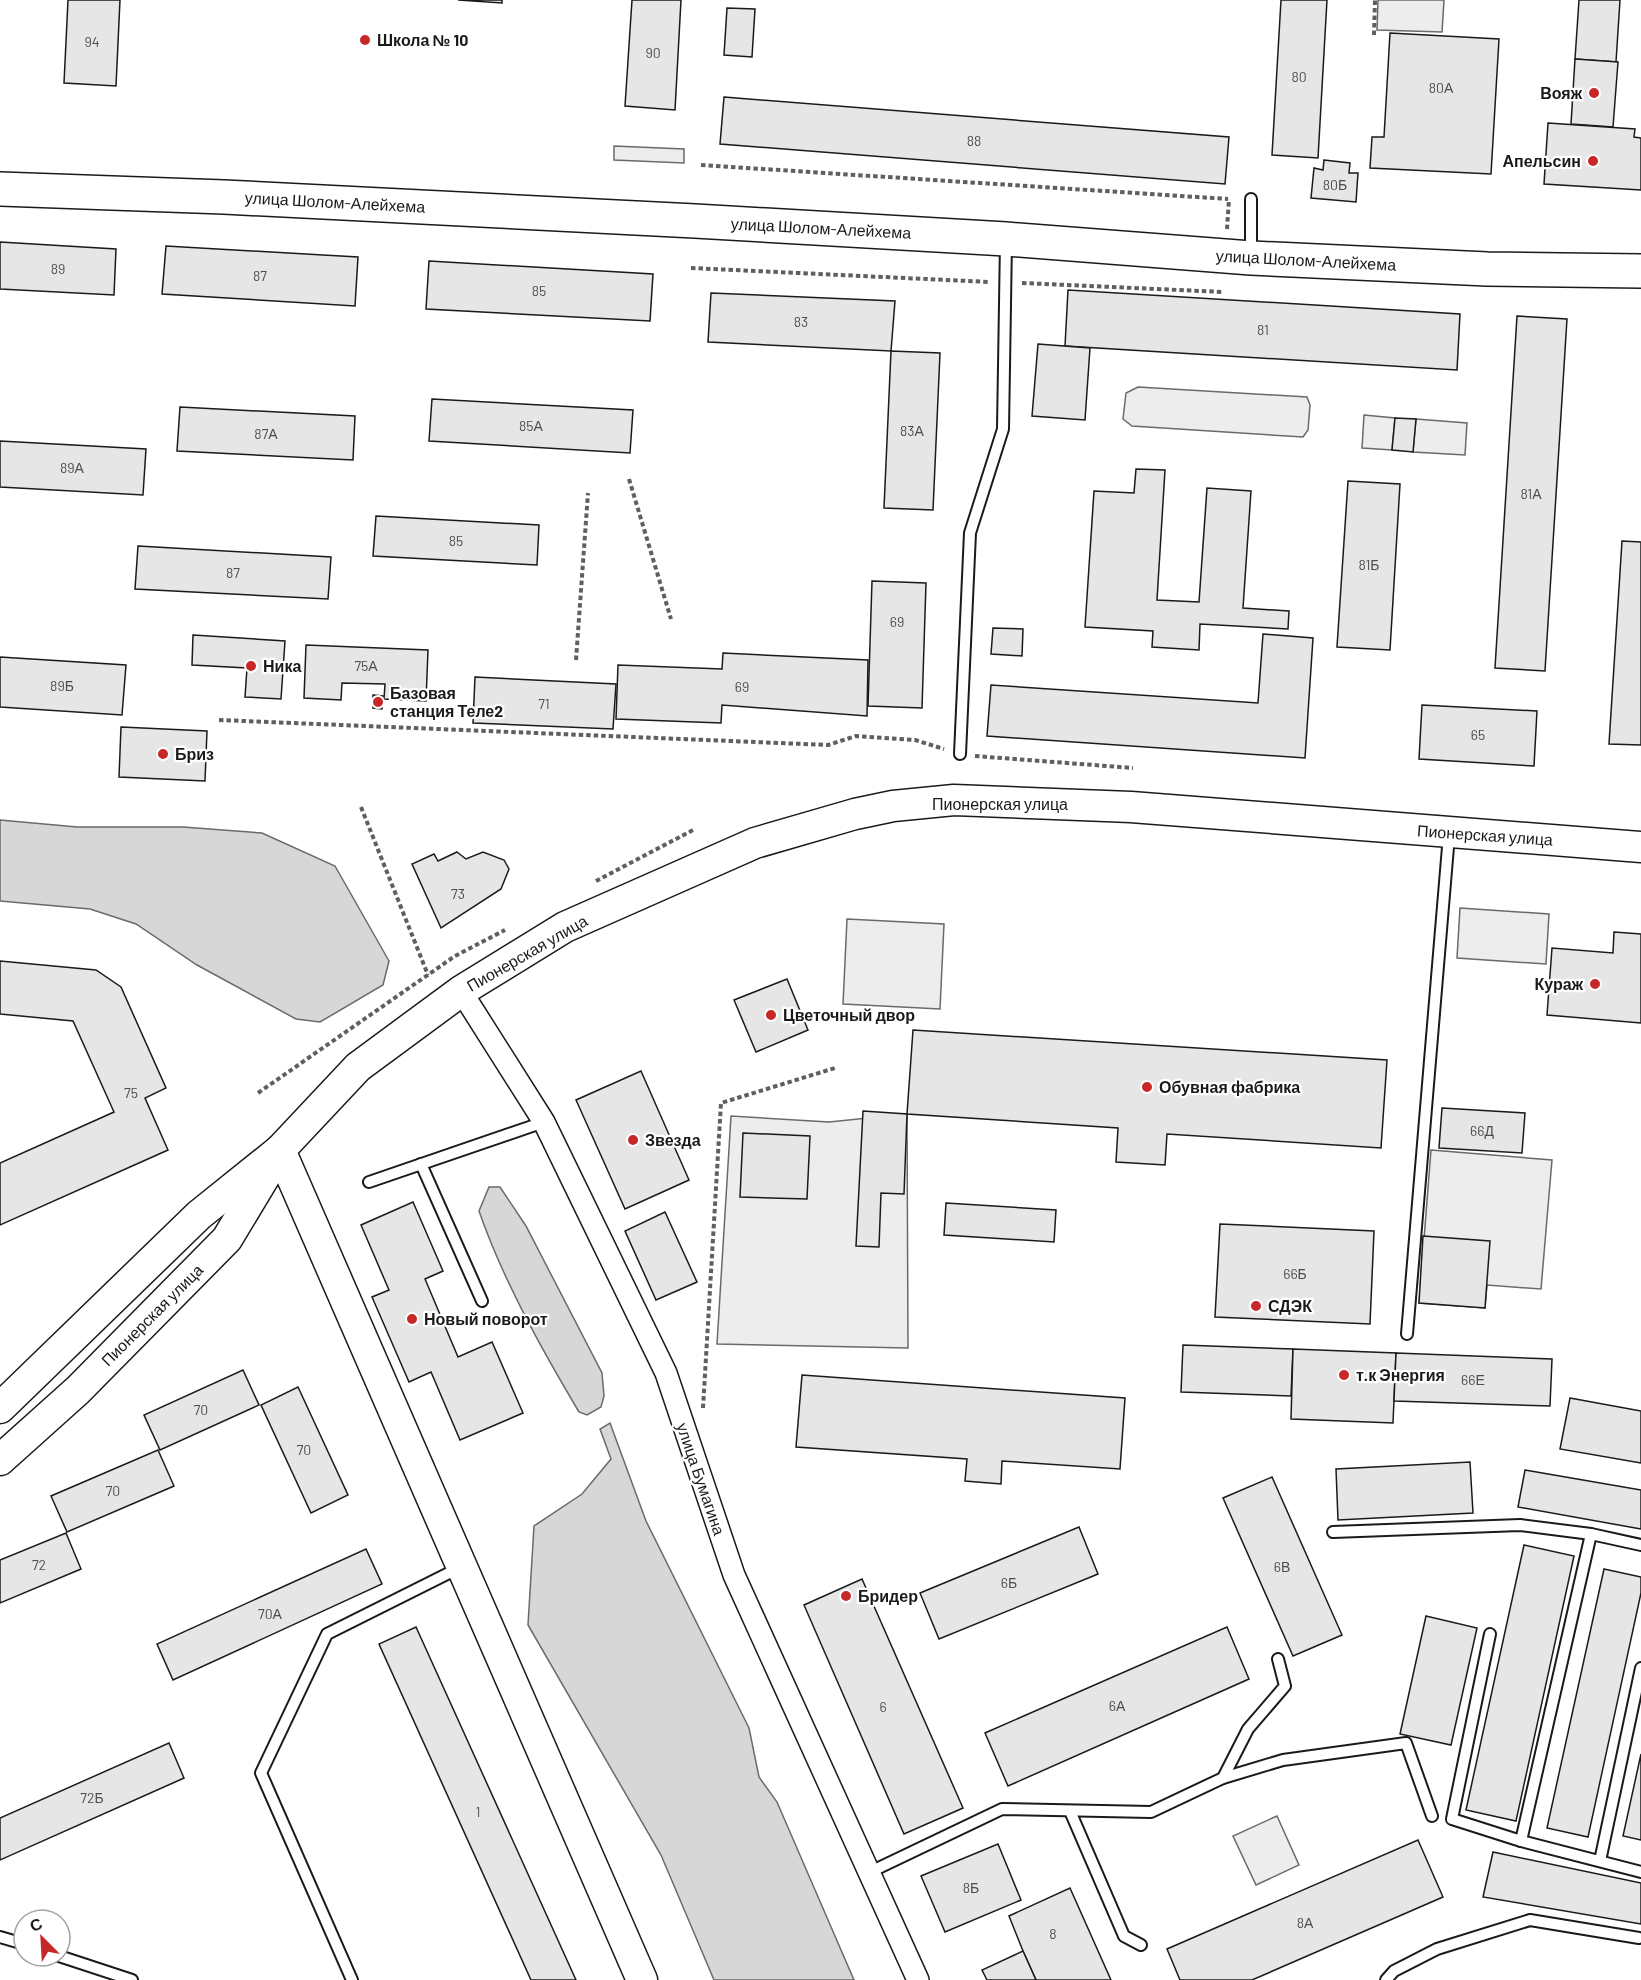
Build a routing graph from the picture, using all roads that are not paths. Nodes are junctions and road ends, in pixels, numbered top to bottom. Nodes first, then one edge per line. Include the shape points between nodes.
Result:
1 (0, 189) edge
2 (1251, 200) dead end
3 (1006, 239) junction
4 (1251, 258) junction
5 (1641, 271) edge
6 (960, 754) road end
7 (1449, 832) junction
8 (1641, 847) edge
9 (461, 991) junction
10 (544, 1122) junction
11 (280, 1150) junction
12 (421, 1164) junction
13 (369, 1182) dead end
14 (482, 1301) dead end
15 (1407, 1334) dead end
16 (0, 1408) edge
17 (0, 1460) edge
18 (1333, 1532) dead end
19 (1591, 1534) junction
20 (1641, 1545) edge
21 (462, 1567) junction
22 (1490, 1634) dead end
23 (1278, 1659) dead end
24 (1641, 1668) edge
25 (1223, 1778) junction
26 (1070, 1810) junction
27 (1432, 1816) dead end
28 (1521, 1841) junction
29 (1600, 1861) junction
30 (1641, 1872) edge
31 (868, 1873) junction
32 (1639, 1938) dead end
33 (1141, 1945) dead end
34 (72, 1960) edge
35 (132, 1980) edge
36 (352, 1980) edge
37 (642, 1980) edge
38 (918, 1980) edge
39 (1386, 1980) edge

1 - 3 main road, улица Шолом-Алейхема via 376,204
2 - 4 lane
3 - 4 main road, улица Шолом-Алейхема
3 - 6 lane via 1003,429 970,534
4 - 5 main road, улица Шолом-Алейхема via 1487,269
7 - 8 main road, Пионерская улица
7 - 9 main road, Пионерская улица via 1025,801 954,800 893,807 755,843 684,873 565,927
7 - 15 lane
9 - 10 street, улица Бумагина
9 - 11 main road, Пионерская улица via 358,1067
10 - 12 lane
10 - 31 street, улица Бумагина via 666,1373 734,1575
11 - 16 main road, Пионерская улица via 200,1215
11 - 17 main road, Пионерская улица via 227,1239 78,1389
11 - 21 main road
12 - 13 lane
12 - 14 lane
18 - 19 lane via 1520,1525
19 - 20 lane
19 - 28 lane
21 - 36 lane via 327,1634 261,1773
21 - 37 main road
22 - 28 lane via 1452,1819
23 - 25 lane via 1285,1686 1248,1729
24 - 29 lane
25 - 26 lane via 1152,1812
25 - 27 lane via 1284,1760 1406,1743
26 - 31 lane via 1002,1809
26 - 33 lane via 1124,1936
28 - 29 lane
29 - 30 lane
31 - 38 street, улица Бумагина
32 - 39 lane via 1530,1920 1437,1948 1394,1971
34 - 35 lane

